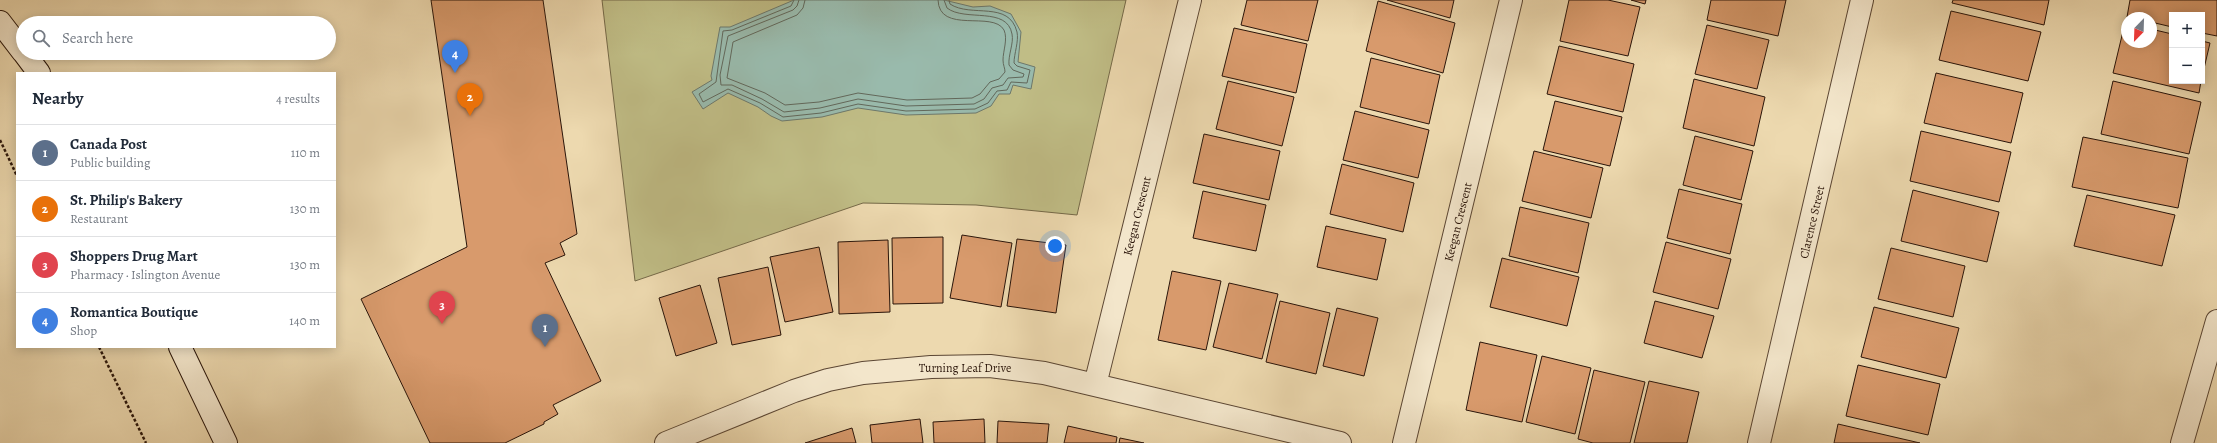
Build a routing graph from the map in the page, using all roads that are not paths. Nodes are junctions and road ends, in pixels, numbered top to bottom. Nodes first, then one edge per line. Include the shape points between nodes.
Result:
1 (1190, 0) edge
2 (1512, 0) edge
3 (1862, 0) edge
4 (0, 22) edge
5 (16, 43) edge
6 (29, 60) edge
7 (38, 72) edge
8 (2217, 321) edge
9 (180, 348) edge
10 (1095, 385) junction
11 (226, 443) edge
12 (666, 443) edge
13 (1340, 443) edge
14 (1404, 443) edge
15 (1759, 443) edge
16 (2182, 443) edge

1 - 10 street, Keegan Crescent
2 - 14 street, Keegan Crescent
3 - 15 street, Clarence Street
4 - 5 street
6 - 7 street
8 - 16 street
9 - 11 street
10 - 12 street, Turning Leaf Drive via 1044,373 990,366 931,367 863,373 828,380 794,391
10 - 13 street, Turning Leaf Drive

